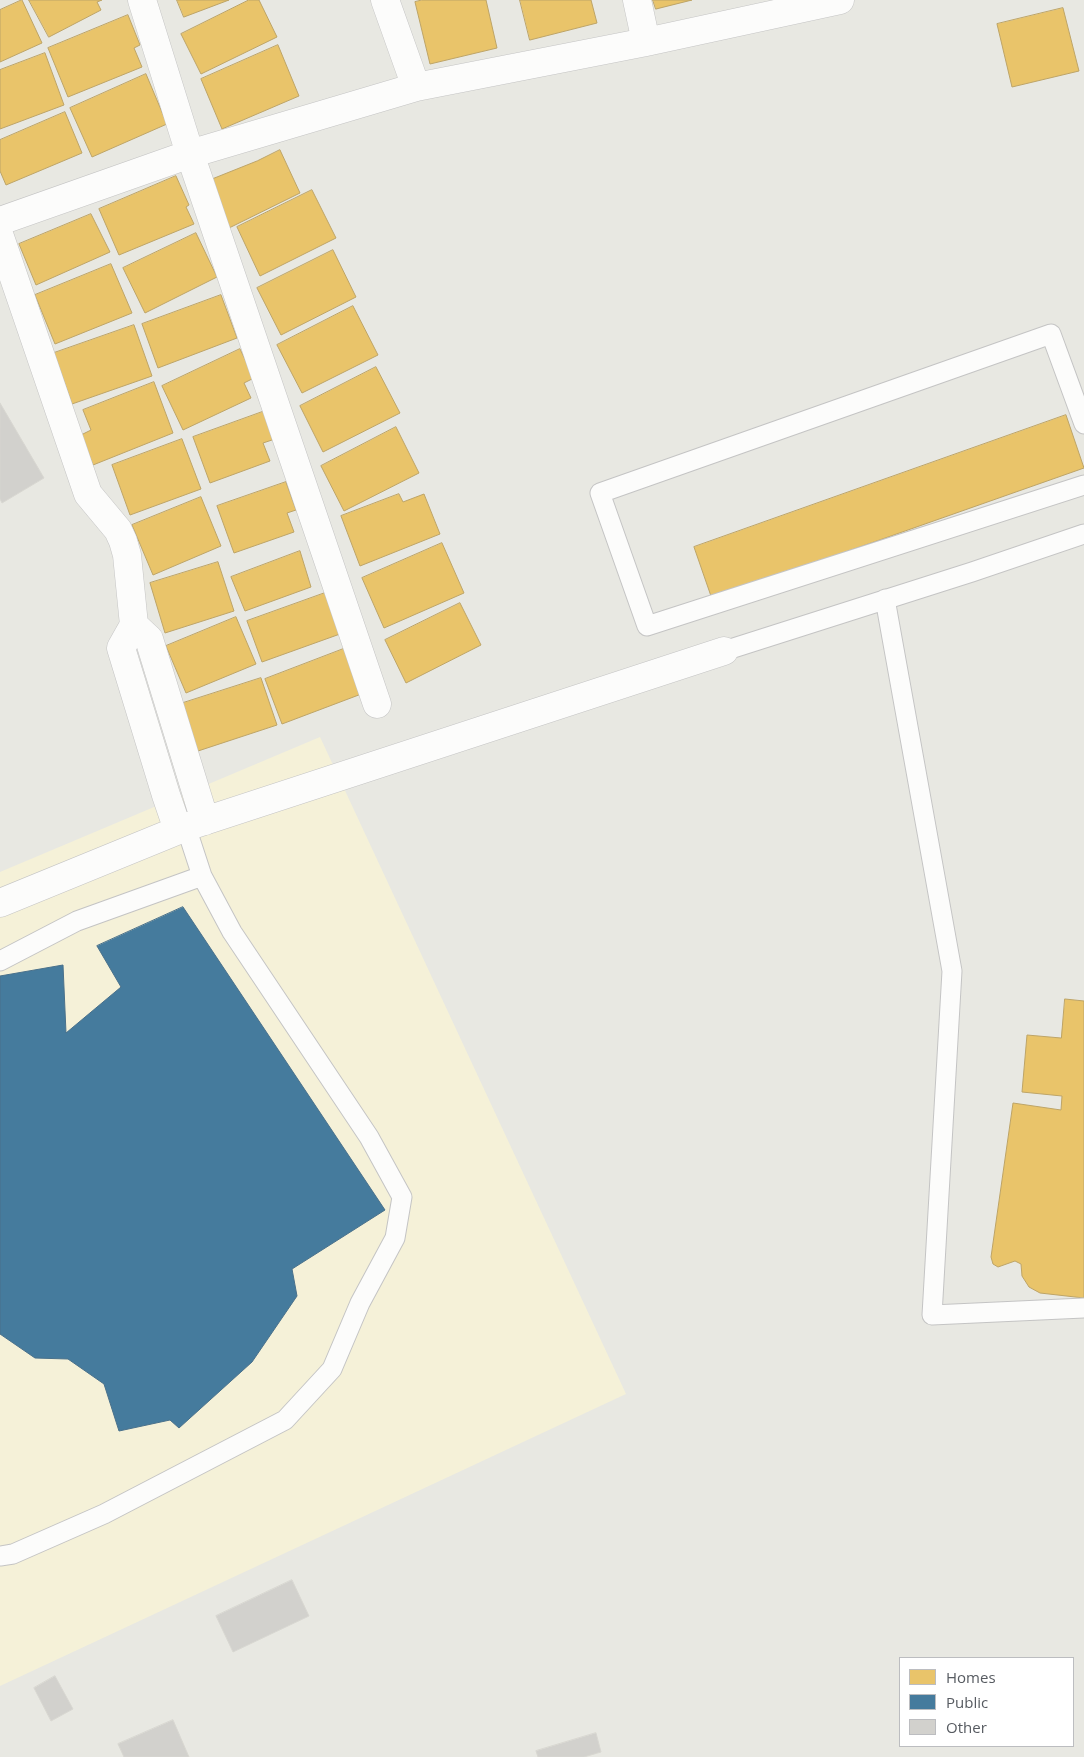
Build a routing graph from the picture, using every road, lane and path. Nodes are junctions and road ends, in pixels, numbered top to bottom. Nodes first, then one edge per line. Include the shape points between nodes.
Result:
1 (142, 0) edge
2 (386, 0) edge
3 (637, 0) edge
4 (840, 0) edge
5 (646, 42) junction
6 (416, 87) junction
7 (190, 154) junction
8 (0, 221) edge
9 (0, 236) edge
10 (1084, 424) edge
11 (1084, 485) edge
12 (1084, 534) edge
13 (885, 599) junction
14 (724, 651) joint
15 (377, 704) dead end
16 (190, 826) junction
17 (202, 876) junction
18 (0, 904) edge
19 (0, 961) edge
20 (1084, 1308) edge
21 (0, 1556) edge

1 - 7 street
2 - 6 street
3 - 5 street
4 - 5 street
5 - 6 street
6 - 7 street
7 - 8 street
7 - 15 street
9 - 16 street via 88,494 118,530 123,541 134,625 121,648 166,795
10 - 11 lane via 1052,334 600,493 647,626
12 - 13 lane
13 - 14 lane
13 - 20 lane via 952,971 932,1315
14 - 16 street
16 - 17 lane
16 - 18 street
17 - 19 lane via 77,921
17 - 21 lane via 232,932 369,1137 402,1197 395,1238 360,1303 332,1369 285,1420 104,1514 13,1554

